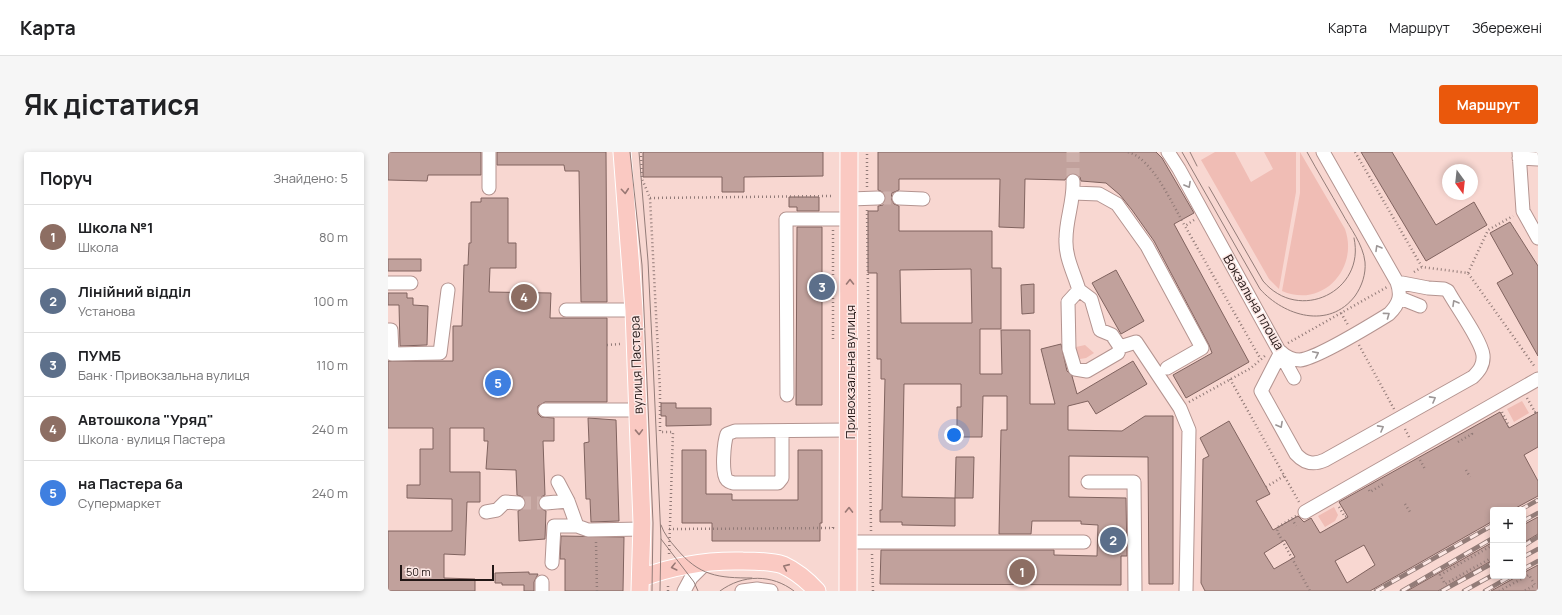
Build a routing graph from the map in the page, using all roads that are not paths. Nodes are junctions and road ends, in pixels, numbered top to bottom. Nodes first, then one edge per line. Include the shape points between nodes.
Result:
1 (489, 152) edge
2 (622, 152) edge
3 (850, 152) edge
4 (1168, 152) edge
5 (1323, 152) edge
6 (1519, 155) edge
7 (1538, 159) edge
8 (489, 188) dead end
9 (872, 198) tunnel mouth
10 (899, 198) tunnel mouth
11 (850, 199) junction
12 (923, 199) dead end
13 (850, 219) junction
14 (1538, 238) edge
15 (1397, 282) junction
16 (388, 283) edge
17 (411, 283) dead end
18 (448, 290) dead end
19 (1079, 290) junction
20 (1400, 298) junction
21 (1420, 306) dead end
22 (566, 310) dead end
23 (634, 310) junction
24 (388, 330) edge
25 (1120, 347) junction
26 (1280, 350) junction
27 (1167, 368) dead end
28 (1294, 378) dead end
29 (1538, 379) edge
30 (787, 395) dead end
31 (545, 410) dead end
32 (638, 410) junction
33 (850, 430) junction
34 (782, 431) junction
35 (558, 482) dead end
36 (1088, 482) dead end
37 (568, 501) junction
38 (518, 503) tunnel mouth
39 (546, 503) tunnel mouth
40 (486, 512) dead end
41 (1305, 512) road end
42 (577, 526) junction
43 (642, 529) junction
44 (848, 542) junction
45 (1084, 542) dead end
46 (708, 561) junction
47 (552, 563) dead end
48 (640, 584) edge
49 (684, 591) edge
50 (742, 591) edge
51 (771, 591) edge
52 (817, 591) edge
53 (848, 591) edge
54 (1135, 591) edge
55 (1186, 591) edge

1 - 8 street
2 -> 23 main road, вулиця Пастера
3 - 11 main road, Привокзальна вулиця
4 -> 26 street, Вокзальна площа via 1180,169
15 -> 5 street
6 - 7 street
6 - 14 street via 1523,210
9 - 11 street
10 - 12 street
11 - 13 main road, Привокзальна вулиця
13 - 30 street via 786,219
33 -> 13 main road, Привокзальна вулиця
15 - 20 street
26 -> 15 street via 1261,391 1296,454 1301,460 1309,463 1326,460 1473,377 1480,370 1480,347 1448,291
16 - 17 street
18 - 24 street via 440,353 392,354 391,330
19 - 25 street via 1092,299 1100,330 1112,335
19 - 25 street via 1068,302 1069,349 1076,369 1087,371 1118,353
19 - 27 street via 1068,260 1066,239 1073,187 1099,194 1117,204 1147,246 1202,348
20 - 21 street
26 -> 20 street, Вокзальна площа via 1292,359 1308,358 1388,314 1396,307
22 - 23 street
23 - 32 main road, вулиця Пастера
25 - 55 street via 1136,342 1180,408 1189,430
26 - 28 street
29 - 41 street
31 - 32 street
32 -> 43 main road, вулиця Пастера
33 - 34 street
44 -> 33 main road, Привокзальна вулиця
34 - 34 street via 727,434 724,441 724,473 727,480 733,483 778,483 782,478
35 - 37 street
36 - 54 street via 1134,482
37 - 39 street
37 - 42 street
38 - 40 street via 505,502 497,510
42 - 43 street via 588,530
42 - 47 street via 554,526
43 - 48 main road, вулиця Пастера
44 - 45 street
44 - 53 main road, Привокзальна вулиця
46 -> 48 main road via 669,568
46 - 49 street via 691,578
52 -> 46 main road via 794,571 781,565 756,561
50 - 51 street

